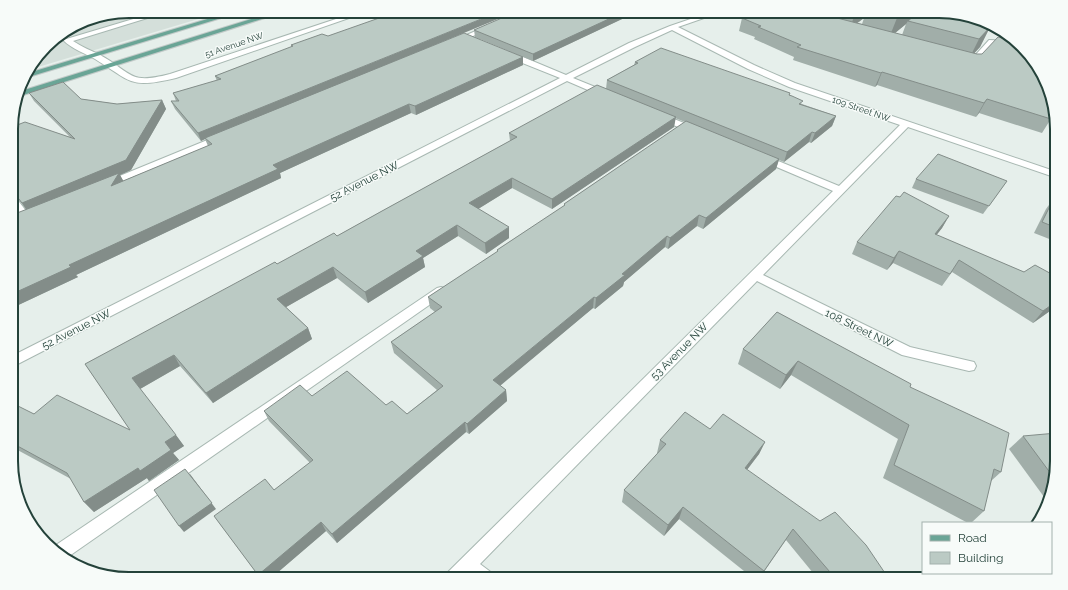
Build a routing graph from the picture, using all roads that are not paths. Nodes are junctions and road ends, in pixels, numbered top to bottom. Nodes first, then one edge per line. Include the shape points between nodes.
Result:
1 (137, 18) edge
2 (216, 18) edge
3 (262, 18) edge
4 (345, 18) edge
5 (700, 18) edge
6 (500, 22) edge
7 (672, 27) junction
8 (1009, 43) edge
9 (487, 46) edge
10 (502, 52) edge
11 (95, 56) junction
12 (964, 62) edge
13 (109, 66) junction
14 (32, 74) edge
15 (566, 78) junction
16 (24, 93) edge
17 (618, 99) edge
18 (647, 111) edge
19 (906, 124) junction
20 (684, 126) junction
21 (231, 133) edge
22 (670, 135) edge
23 (706, 135) edge
24 (757, 156) edge
25 (1050, 173) edge
26 (99, 188) edge
27 (840, 190) junction
28 (18, 208) edge
29 (26, 218) edge
30 (754, 275) junction
31 (453, 283) edge
32 (18, 359) edge
33 (969, 366) dead end
34 (63, 550) edge
35 (467, 565) junction
36 (460, 572) edge
37 (476, 572) edge

1 - 11 street, 51 Avenue NW via 67,40
2 - 11 main road
3 - 13 main road, 51 Avenue NW
4 - 13 street, 51 Avenue NW via 163,79 144,82 131,80
5 - 7 street, 52 Avenue NW
6 - 9 street via 462,38
7 - 15 street, 52 Avenue NW
7 - 19 street, 109 Street NW via 780,80
8 - 12 street via 992,42 971,64
10 - 15 street
11 - 13 street, 51 Avenue NW
11 - 14 main road
13 - 16 main road, 51 Avenue NW
15 - 17 street
15 - 32 street, 52 Avenue NW
18 - 20 street
19 - 25 street, 109 Street NW
19 - 27 street, 53 Avenue NW
20 - 22 street
20 - 23 street
21 - 26 street
24 - 27 street
27 - 30 street, 53 Avenue NW
28 - 29 street
30 - 33 street, 108 Street NW via 907,351
30 - 35 street, 53 Avenue NW
31 - 34 street
35 - 36 street, 53 Avenue NW
35 - 37 street

